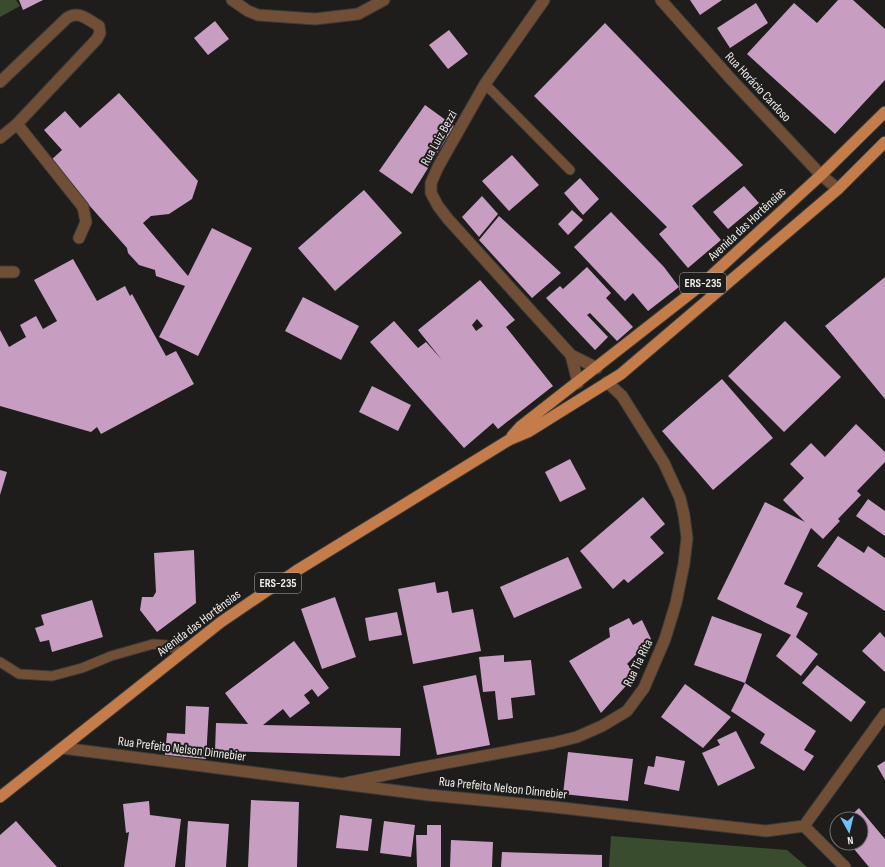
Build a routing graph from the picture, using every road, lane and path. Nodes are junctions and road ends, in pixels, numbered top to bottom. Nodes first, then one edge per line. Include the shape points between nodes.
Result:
1 (232, 0) edge
2 (384, 0) edge
3 (544, 0) edge
4 (661, 0) edge
5 (0, 82) edge
6 (485, 84) junction
7 (885, 112) edge
8 (17, 124) junction
9 (0, 138) edge
10 (885, 142) edge
11 (570, 170) dead end
12 (821, 175) junction
13 (838, 189) junction
14 (79, 238) dead end
15 (0, 272) edge
16 (14, 272) dead end
17 (623, 347) junction
18 (571, 355) junction
19 (597, 368) junction
20 (621, 374) junction
21 (607, 382) junction
22 (578, 383) junction
23 (622, 396) junction
24 (540, 424) junction
25 (509, 440) junction
26 (182, 652) junction
27 (0, 662) edge
28 (885, 714) edge
29 (62, 748) junction
30 (344, 784) junction
31 (0, 797) edge
32 (804, 826) junction
33 (845, 867) edge

1 - 2 street via 258,15 315,19 358,14
3 - 6 street, Rua Luiz Bezzi
4 - 12 street, Rua Horácio Cardoso
5 - 8 street via 72,15 78,14 99,26 100,33 97,39
6 - 11 lane
6 - 18 street, Rua Luiz Bezzi via 438,167 431,183 431,193 448,219
7 - 12 main road, Avenida das Hortênsias / ERS-235
8 - 9 street
8 - 14 street via 83,207 86,222
10 - 13 main road, Avenida das Hortênsias / ERS-235
12 - 13 street, Rua Horácio Cardoso
12 - 17 main road, Avenida das Hortênsias / ERS-235 via 700,286
13 - 20 main road, Avenida das Hortênsias / ERS-235
15 - 16 street
17 - 19 main road, Avenida das Hortênsias / ERS-235
17 - 21 main road via 603,371
18 - 19 street, Rua Luiz Bezzi
18 - 22 street, Rua Luiz Bezzi
19 - 22 main road, Avenida das Hortênsias / ERS-235
20 - 21 main road, Avenida das Hortênsias / ERS-235
20 - 23 street, Rua Tia Rita
21 - 23 street, Rua Tia Rita
21 - 24 main road, Avenida das Hortênsias / ERS-235
22 - 24 main road via 576,393 546,416
22 - 25 main road, Avenida das Hortênsias / ERS-235 via 521,426
23 - 30 street, Rua Tia Rita via 664,463 680,498 687,538 676,603 665,639 644,688 627,711 577,737
24 - 25 main road, Avenida das Hortênsias / ERS-235
25 - 26 main road, Avenida das Hortênsias / ERS-235 via 296,571
26 - 27 lane via 166,645 153,644 52,676 19,674
26 - 29 main road, Avenida das Hortênsias / ERS-235
28 - 32 street
29 - 30 street, Rua Prefeito Nelson Dinnebier
29 - 31 main road, Avenida das Hortênsias / ERS-235
30 - 32 street, Rua Prefeito Nelson Dinnebier via 766,831
32 - 33 street

